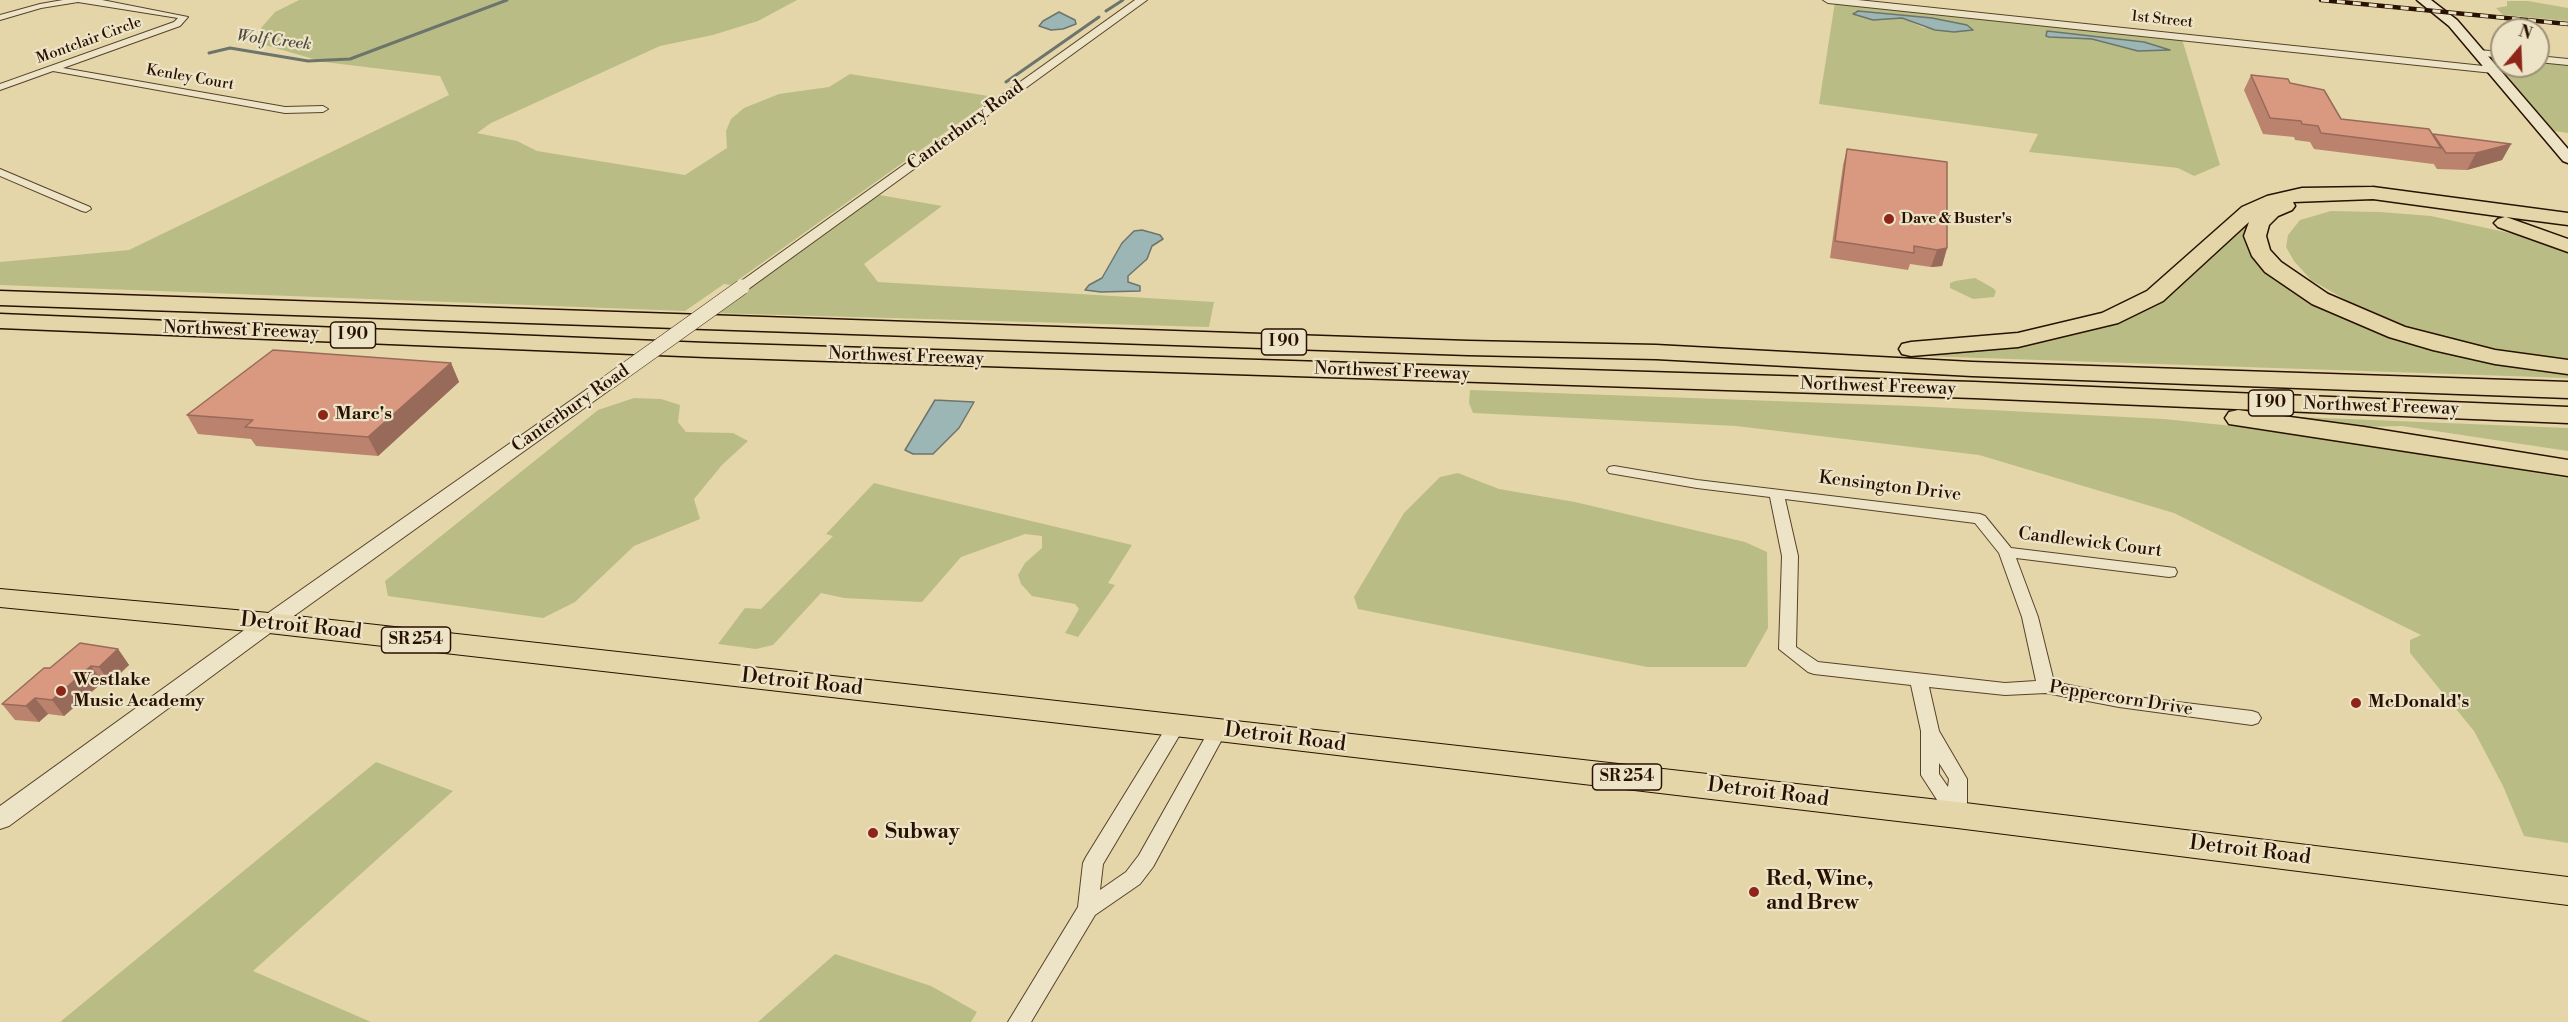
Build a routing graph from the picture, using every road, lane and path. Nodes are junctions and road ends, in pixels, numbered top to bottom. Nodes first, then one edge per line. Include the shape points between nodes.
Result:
1 (1142, 0) edge
2 (1828, 0) edge
3 (2423, 0) edge
4 (0, 18) edge
5 (2478, 53) junction
6 (2490, 54) edge
7 (2550, 60) edge
8 (2568, 62) edge
9 (2490, 67) edge
10 (52, 68) junction
11 (2490, 70) edge
12 (2500, 78) edge
13 (0, 87) edge
14 (323, 109) dead end
15 (2568, 158) edge
16 (0, 172) edge
17 (2427, 205) junction
18 (86, 208) dead end
19 (2568, 219) edge
20 (2568, 224) edge
21 (2568, 246) edge
22 (0, 298) edge
23 (0, 321) edge
24 (1656, 352) junction
25 (2568, 367) edge
26 (1974, 390) junction
27 (2568, 390) edge
28 (2568, 415) edge
29 (2568, 468) edge
30 (1614, 470) dead end
31 (1776, 492) junction
32 (2006, 552) junction
33 (2169, 572) dead end
34 (0, 598) edge
35 (269, 623) junction
36 (1919, 680) junction
37 (2046, 687) junction
38 (2252, 718) dead end
39 (1176, 726) junction
40 (1218, 730) junction
41 (1957, 815) junction
42 (0, 819) edge
43 (2568, 891) edge
44 (1088, 909) junction
45 (1019, 1022) edge

1 - 35 street, Canterbury Road, bridge
2 - 11 street, 1st Street
3 - 5 main road via 2453,23
4 - 10 street, Montclair Circle via 78,0 184,17 177,24
5 - 6 street
5 - 9 main road
7 - 8 street
10 - 13 street, Montclair Circle
10 - 14 street, Kenley Court via 285,110
12 - 15 main road
16 - 18 street
17 - 20 highway
17 - 21 highway via 2503,223
17 - 25 highway via 2348,198 2298,203 2271,212 2259,223 2255,236 2260,251 2273,267 2295,284 2363,319 2442,345
19 - 24 highway via 2373,193 2302,194 2249,211 2155,296 2109,318 2030,338 1944,348
22 - 24 highway, Northwest Freeway / I 90
23 - 26 highway, Northwest Freeway / I 90 via 718,351
24 - 27 highway, Northwest Freeway / I 90 via 1972,369
26 - 28 highway, Northwest Freeway / I 90
26 - 29 highway via 2309,427
30 - 31 street, Kensington Drive
31 - 32 street, Kensington Drive via 1980,519
31 - 36 street, Peppercorn Drive via 1790,556 1787,649 1814,668
32 - 33 street, Candlewick Court
32 - 37 street, Kensington Drive via 2030,617
34 - 35 main road, Detroit Road / SR 254
35 - 39 main road, Detroit Road / SR 254
35 - 42 street, Canterbury Road
36 - 37 street, Peppercorn Drive via 2005,689
36 - 41 street via 1930,731 1930,775
37 - 38 street, Peppercorn Drive
39 - 40 main road, Detroit Road / SR 254
39 - 44 street via 1093,863
40 - 41 main road, Detroit Road / SR 254
40 - 44 street via 1146,861 1133,878
41 - 43 main road, Detroit Road / SR 254
44 - 45 street

